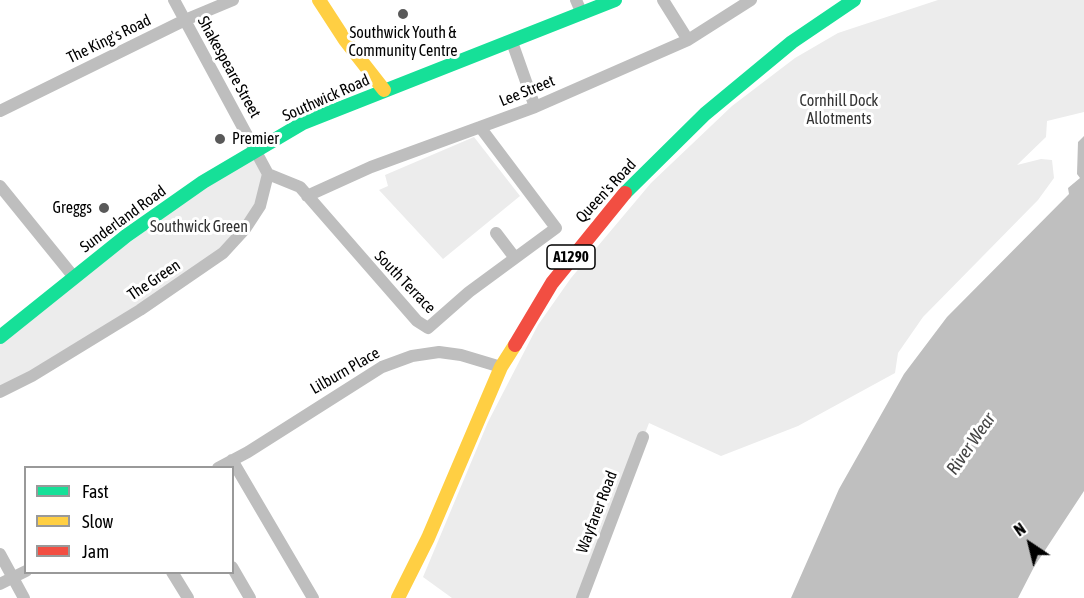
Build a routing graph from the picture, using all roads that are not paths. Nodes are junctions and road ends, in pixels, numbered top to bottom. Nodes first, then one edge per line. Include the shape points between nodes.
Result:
1 (174, 0) edge
2 (233, 0) edge
3 (319, 0) edge
4 (576, 0) edge
5 (615, 0) edge
6 (663, 0) edge
7 (751, 0) edge
8 (854, 0) edge
9 (582, 14) junction
10 (185, 20) junction
11 (688, 40) junction
12 (512, 42) junction
13 (384, 90) junction
14 (535, 106) junction
15 (0, 111) edge
16 (480, 127) junction
17 (254, 151) junction
18 (268, 174) junction
19 (0, 186) edge
20 (307, 196) junction
21 (496, 233) dead end
22 (515, 258) junction
23 (73, 276) junction
24 (0, 337) edge
25 (501, 367) junction
26 (0, 392) edge
27 (643, 437) dead end
28 (232, 460) junction
29 (222, 466) edge
30 (0, 554) edge
31 (234, 570) edge
32 (24, 572) edge
33 (173, 574) edge
34 (12, 578) junction
35 (0, 584) edge
36 (24, 598) edge
37 (188, 598) edge
38 (250, 598) edge
39 (313, 598) edge
40 (398, 598) edge
41 (582, 598) edge

1 - 10 street, Shakespeare Street
2 - 10 street, The King's Road
3 - 13 main road
4 - 9 street
5 - 9 main road, Southwick Road
6 - 11 street
7 - 11 street, Lee Street
8 - 25 main road, Queen's Road / A1290 via 753,73 631,186 552,283
9 - 12 main road, Southwick Road
10 - 15 street, The King's Road
10 - 17 street, Shakespeare Street
11 - 14 street, Lee Street
12 - 13 main road, Southwick Road
12 - 14 street
13 - 17 main road, Southwick Road via 303,123
14 - 16 street, Lee Street
16 - 20 street, Lee Street via 371,167
16 - 22 street, South Terrace via 556,228
17 - 18 street
17 - 23 main road, Sunderland Road via 203,182
18 - 20 street, South Terrace via 300,187
18 - 26 street, The Green via 260,206 223,253 140,310
19 - 23 street
20 - 22 street, South Terrace via 417,321 428,328
21 - 22 street
23 - 24 main road, Sunderland Road
25 - 28 street, Lilburn Place via 439,352 382,366
25 - 40 main road, Queen's Road / A1290
27 - 41 street, Wayfarer Road
28 - 29 street, Lilburn Place
28 - 39 street
30 - 34 street
31 - 38 street
32 - 34 street
33 - 37 street
34 - 35 street
34 - 36 street

